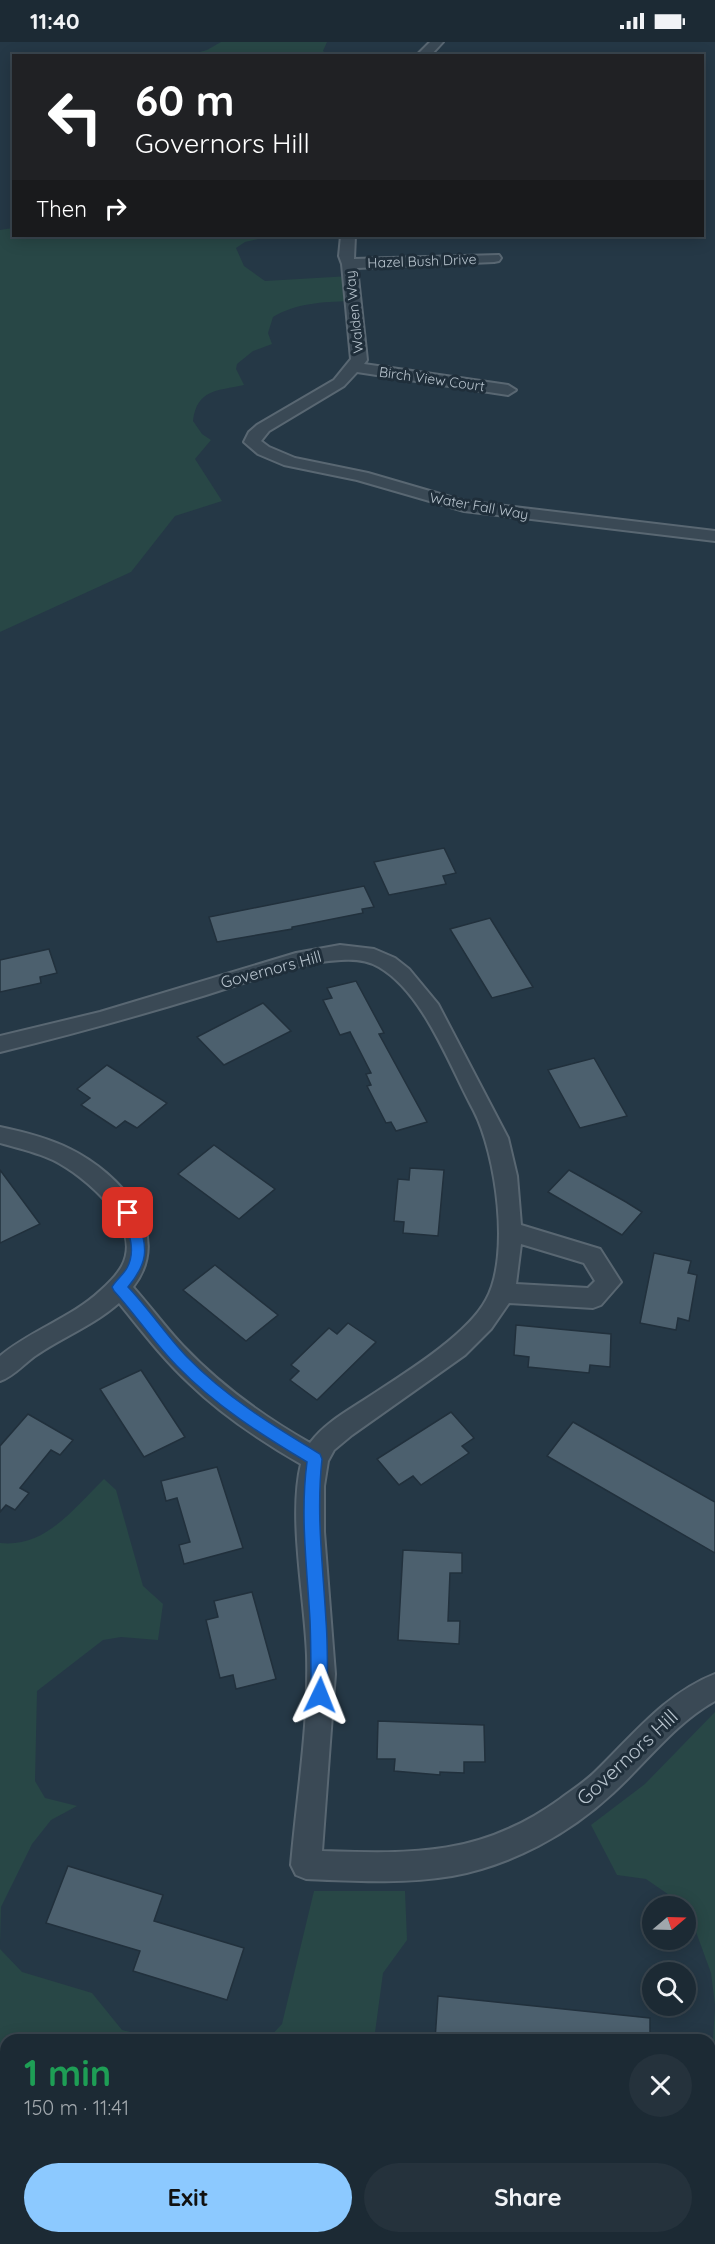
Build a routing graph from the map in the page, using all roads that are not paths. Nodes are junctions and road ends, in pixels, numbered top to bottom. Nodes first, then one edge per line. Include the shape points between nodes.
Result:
1 (437, 42) edge
2 (424, 54) edge
3 (348, 237) edge
4 (494, 258) dead end
5 (349, 264) junction
6 (355, 367) junction
7 (508, 390) dead end
8 (252, 442) joint
9 (715, 536) edge
10 (0, 1044) edge
11 (0, 1135) edge
12 (509, 1231) junction
13 (119, 1287) junction
14 (502, 1293) junction
15 (0, 1371) edge
16 (315, 1459) junction
17 (715, 1687) edge

1 - 2 street
3 - 5 street, Walden Way
4 - 5 street, Hazel Bush Drive
5 - 6 street, Walden Way via 360,353
6 - 7 street, Birch View Court
6 - 8 street, Walden Way via 339,383 263,428
8 - 9 street, Water Fall Way via 277,458 359,475 430,499
10 - 12 street, Governors Hill via 101,1019 296,960 355,951 374,955 395,967 418,991 497,1137 504,1162
11 - 13 street via 48,1148 70,1159 106,1187 128,1213 139,1250 133,1270
12 - 14 street, Governors Hill
12 - 14 street via 592,1256 609,1282 593,1298
13 - 15 street via 86,1316 18,1354
13 - 16 street via 181,1360 214,1391 257,1424
14 - 16 street, Governors Hill via 494,1308 469,1334 429,1368 329,1438
16 - 17 street, Governors Hill via 311,1533 321,1674 306,1865 419,1867 466,1860 513,1844 566,1813 603,1784 682,1707

